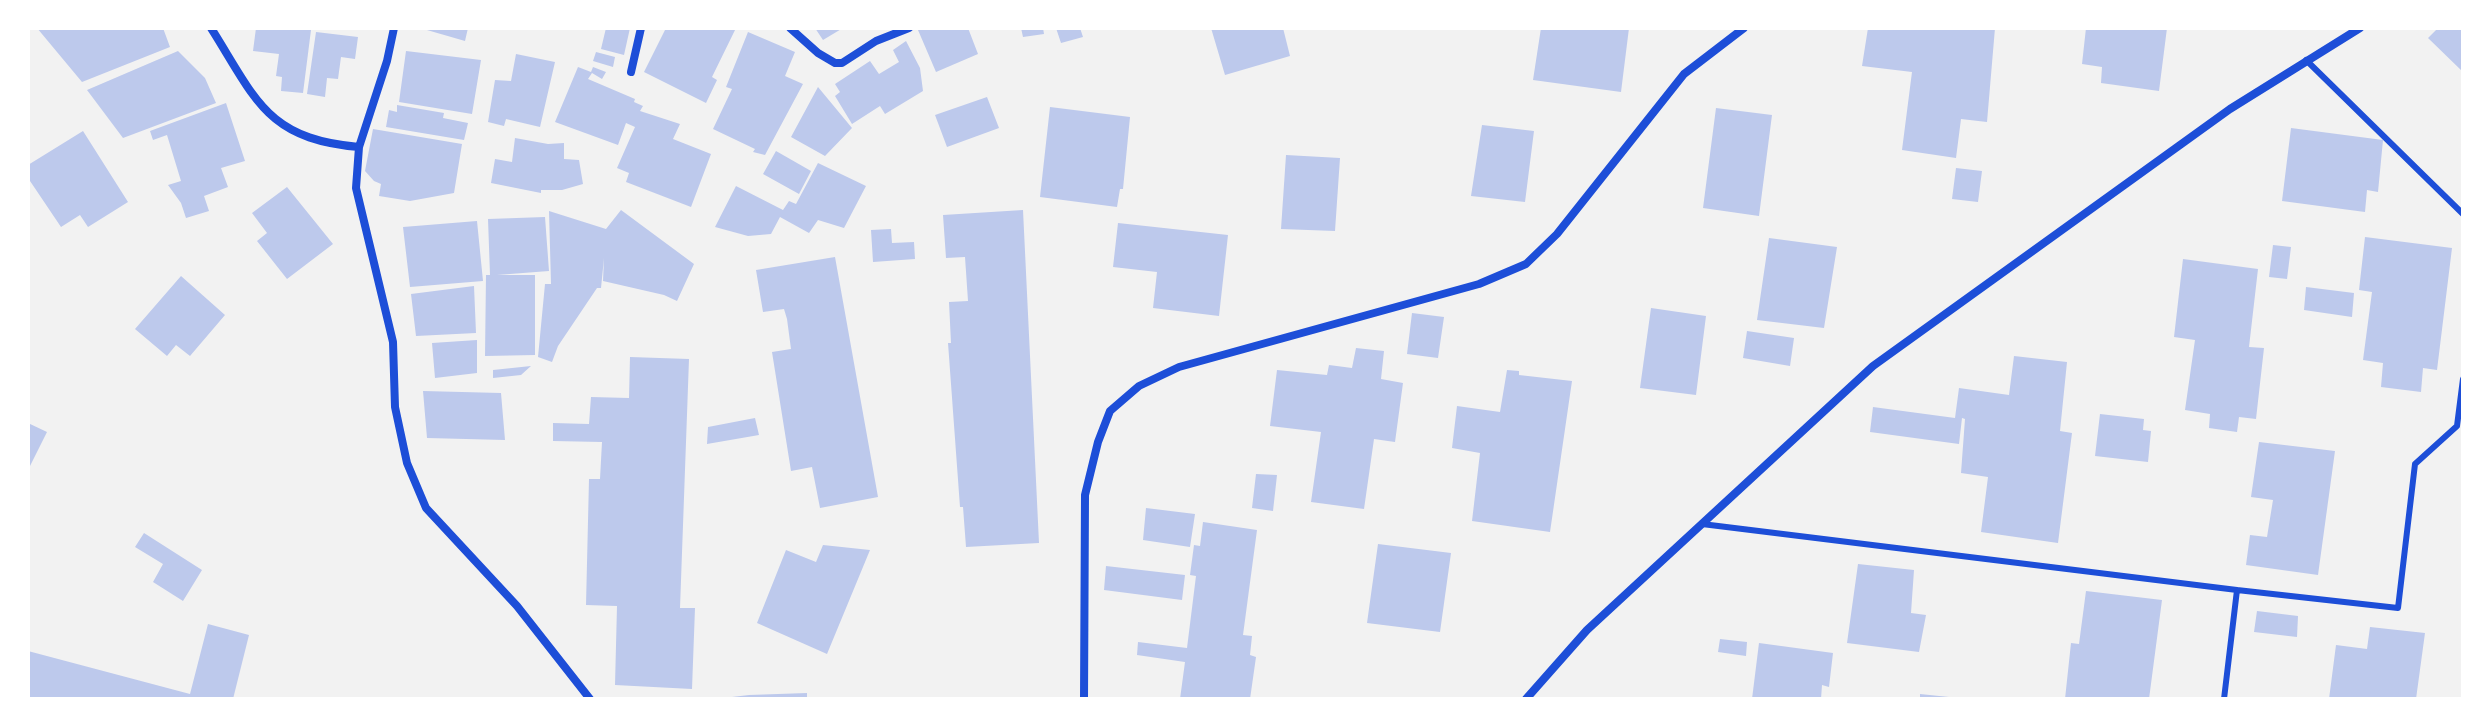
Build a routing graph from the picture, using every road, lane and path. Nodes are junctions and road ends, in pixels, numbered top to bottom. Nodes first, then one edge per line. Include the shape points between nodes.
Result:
1 (211, 28) edge
2 (394, 28) edge
3 (641, 28) edge
4 (790, 28) edge
5 (909, 28) edge
6 (1744, 28) edge
7 (2360, 28) edge
8 (2306, 60) junction
9 (631, 72) dead end
10 (359, 147) junction
11 (2463, 214) edge
12 (2463, 379) edge
13 (1700, 523) junction
14 (2237, 590) junction
15 (590, 699) edge
16 (1084, 699) edge
17 (1526, 699) edge
18 (2224, 699) edge

1 - 10 street via 263,109 289,131 327,144
2 - 10 street
3 - 9 street
4 - 5 street via 835,63
6 - 16 street via 1684,74 1557,234 1526,264 1479,284 1179,367 1139,386 1110,411 1085,495
7 - 8 street
8 - 11 lane
8 - 13 street via 1873,366
10 - 15 street via 356,188 393,342 395,407 407,463 426,508 517,606
12 - 14 lane via 2457,426 2415,464 2398,608
13 - 14 lane
13 - 17 street via 1587,630
14 - 18 lane

